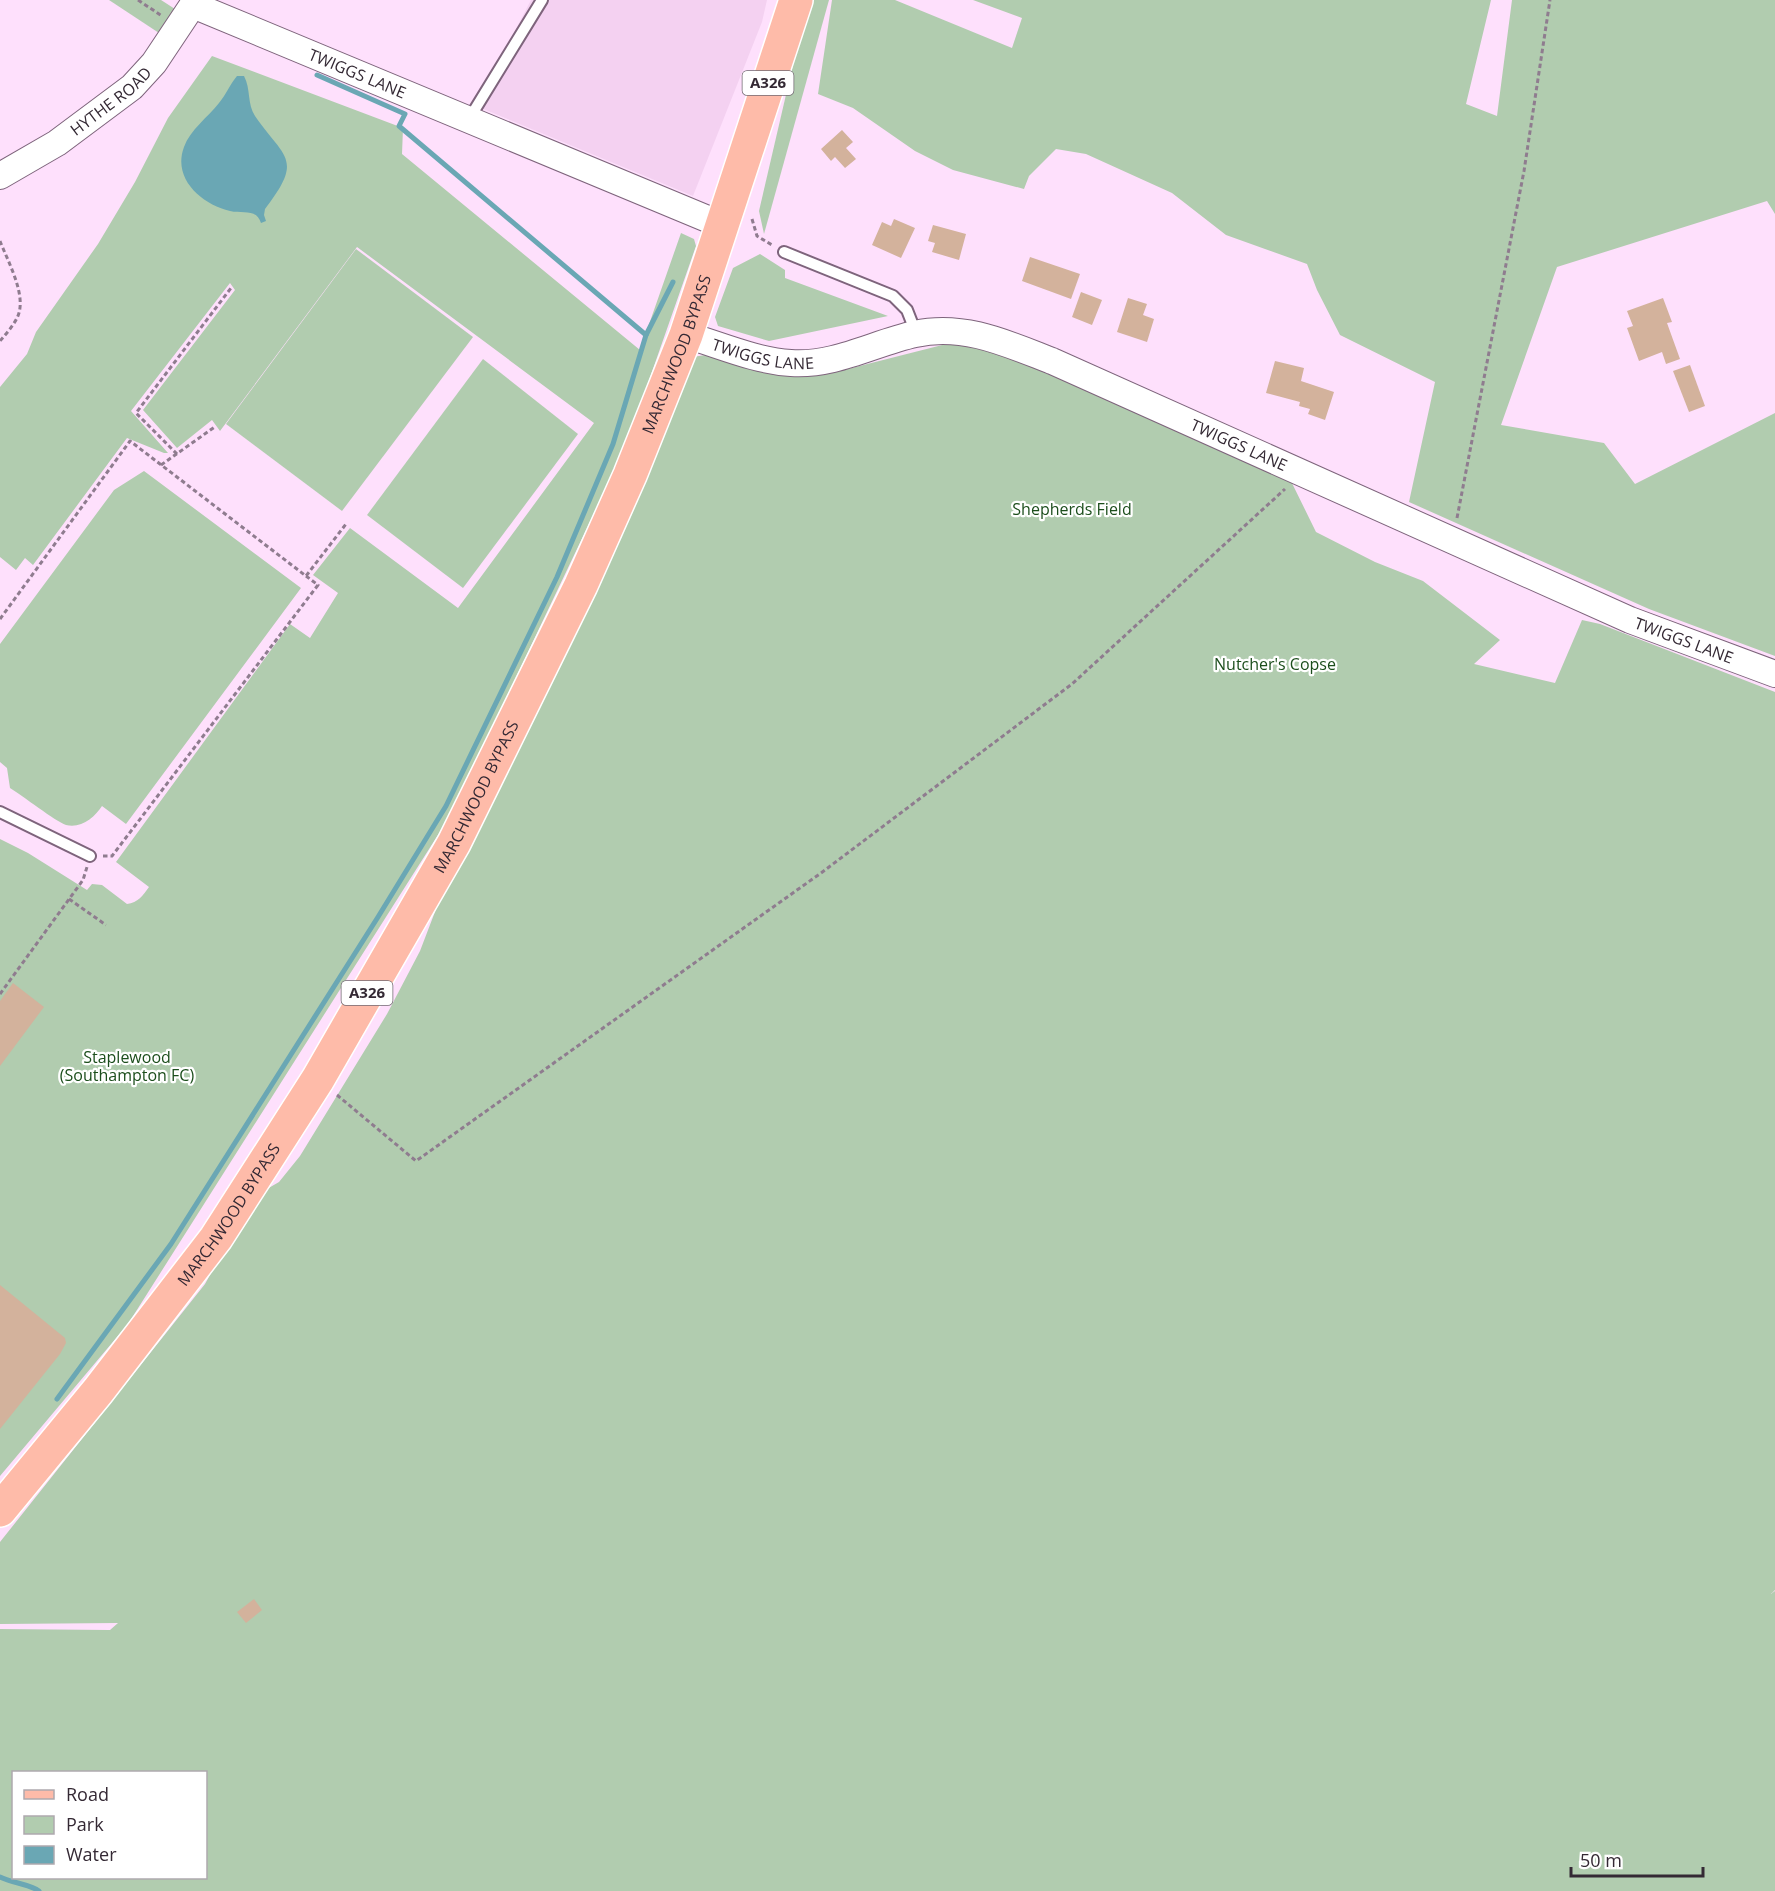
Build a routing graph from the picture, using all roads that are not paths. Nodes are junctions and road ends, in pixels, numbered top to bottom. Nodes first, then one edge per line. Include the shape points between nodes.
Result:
1 (542, 0) edge
2 (796, 0) edge
3 (195, 2) edge
4 (468, 119) junction
5 (0, 176) edge
6 (722, 225) junction
7 (784, 252) dead end
8 (686, 334) junction
9 (916, 334) junction
10 (1775, 674) edge
11 (0, 812) edge
12 (90, 856) road end
13 (0, 1510) edge

1 - 4 lane
2 - 6 main road, MARCHWOOD BYPASS / A326
3 - 4 street, TWIGGS LANE
3 - 5 street, HYTHE ROAD via 154,63 132,87 57,143
4 - 6 street, TWIGGS LANE
6 - 8 main road, MARCHWOOD BYPASS / A326
7 - 9 lane via 893,296 907,310
8 - 9 street, TWIGGS LANE via 764,360 792,364 825,361
8 - 13 main road, MARCHWOOD BYPASS / A326 via 581,585 454,843 318,1079 216,1238
9 - 10 street, TWIGGS LANE via 945,330 986,335 1052,361 1630,620
11 - 12 lane

